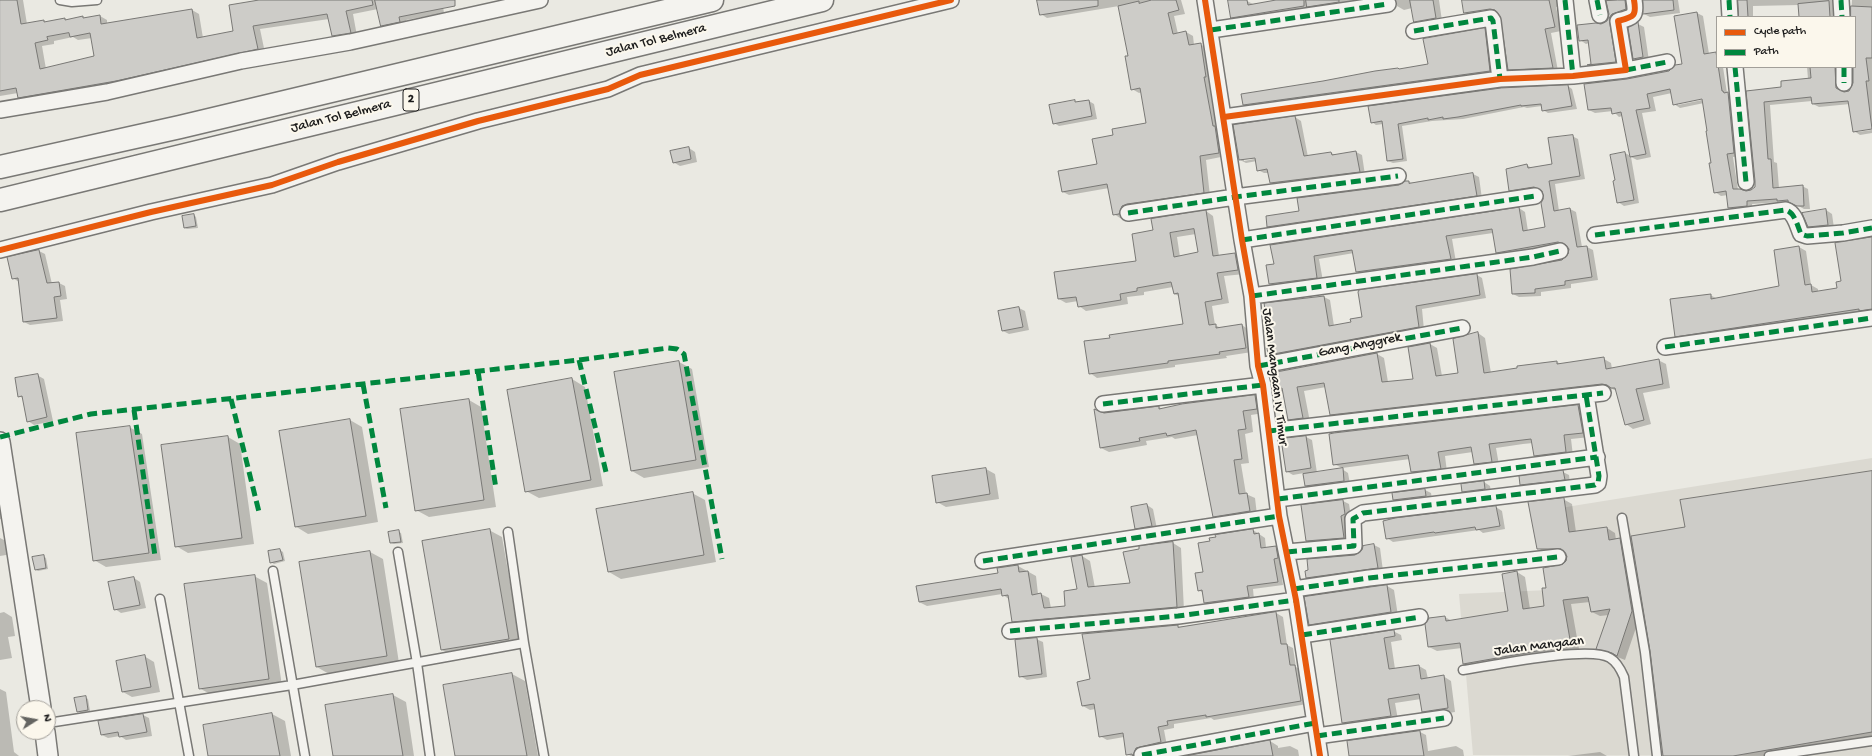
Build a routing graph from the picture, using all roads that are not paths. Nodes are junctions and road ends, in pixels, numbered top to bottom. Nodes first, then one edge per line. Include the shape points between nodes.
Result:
1 (60, 0) edge
2 (97, 0) edge
3 (540, 0) edge
4 (712, 0) edge
5 (822, 0) edge
6 (950, 0) edge
7 (1205, 0) edge
8 (1565, 0) edge
9 (1598, 0) edge
10 (1634, 0) edge
11 (1729, 0) edge
12 (1842, 0) edge
13 (1388, 4) dead end
14 (1600, 15) dead end
15 (1730, 16) edge
16 (1842, 16) edge
17 (1211, 30) junction
18 (1414, 31) dead end
19 (1667, 62) dead end
20 (1735, 68) edge
21 (1844, 68) edge
22 (1626, 70) junction
23 (1573, 76) junction
24 (1500, 79) junction
25 (1844, 83) dead end
26 (0, 110) edge
27 (1224, 117) junction
28 (0, 167) edge
29 (1398, 176) dead end
30 (1746, 182) dead end
31 (1535, 196) dead end
32 (1235, 197) junction
33 (0, 200) edge
34 (1128, 213) dead end
35 (1872, 228) edge
36 (1595, 235) dead end
37 (1242, 240) junction
38 (0, 250) edge
39 (1560, 251) dead end
40 (1252, 296) junction
41 (1872, 318) edge
42 (1462, 328) dead end
43 (1665, 347) dead end
44 (1258, 366) junction
45 (1263, 385) junction
46 (1604, 393) dead end
47 (1586, 395) junction
48 (1102, 404) dead end
49 (1269, 431) junction
50 (0, 442) edge
51 (1597, 457) junction
52 (1278, 499) junction
53 (1279, 516) junction
54 (6, 518) edge
55 (1622, 518) dead end
56 (508, 532) dead end
57 (398, 552) dead end
58 (1287, 552) junction
59 (1558, 557) dead end
60 (983, 561) dead end
61 (273, 571) dead end
62 (1295, 594) junction
63 (160, 599) dead end
64 (1420, 617) dead end
65 (1010, 631) dead end
66 (1302, 635) junction
67 (524, 643) junction
68 (417, 663) junction
69 (1463, 670) dead end
70 (292, 685) junction
71 (40, 700) edge
72 (179, 702) junction
73 (1444, 718) dead end
74 (56, 722) edge
75 (1316, 730) junction
76 (46, 740) edge
77 (1872, 741) edge
78 (1142, 755) edge
79 (48, 756) edge
80 (189, 756) edge
81 (304, 756) edge
82 (430, 756) edge
83 (544, 756) edge
84 (1320, 756) edge
85 (1634, 756) edge
86 (1657, 756) edge
87 (1769, 756) edge

1 - 2 lane
3 - 26 street via 350,42 241,61 106,92
4 - 28 highway, Jalan Tol Belmera / 2
5 - 33 highway, Jalan Tol Belmera / 2
6 - 38 street via 640,75 608,89 478,122 338,162 272,185
7 - 17 street, Jalan Mangaan IV Timur
8 - 23 street
9 - 14 street
10 - 22 street via 1634,14 1630,18 1618,21
11 - 15 street
12 - 16 street
13 - 17 street
17 - 27 street, Jalan Mangaan IV Timur
18 - 24 street via 1491,18
19 - 22 street
20 - 30 street
21 - 25 street
22 - 23 street
23 - 24 street
24 - 27 street
27 - 32 street, Jalan Mangaan IV Timur
29 - 32 street
31 - 37 street
32 - 34 street
32 - 37 street, Jalan Mangaan IV Timur
35 - 36 street via 1807,236 1801,234 1794,216 1786,210
37 - 40 street, Jalan Mangaan IV Timur
39 - 40 street via 1533,257
40 - 44 street, Jalan Mangaan IV Timur
41 - 43 street
42 - 44 street, Gang Anggrek
44 - 45 street, Jalan Mangaan IV Timur
45 - 48 street
45 - 49 street, Jalan Mangaan IV Timur
46 - 47 street
47 - 49 street
47 - 51 street
49 - 52 street, Jalan Mangaan IV Timur
50 - 54 street
51 - 52 street
51 - 58 street via 1599,476 1595,485 1362,513 1353,519 1354,546
52 - 53 street, Jalan Mangaan IV Timur
53 - 58 street, Jalan Mangaan IV Timur
53 - 60 street
54 - 71 street
55 - 86 lane via 1645,652
56 - 67 lane
57 - 68 lane
58 - 62 street, Jalan Mangaan IV Timur
59 - 62 street via 1369,578
61 - 70 lane
62 - 65 street via 1178,616
62 - 66 street, Jalan Mangaan IV Timur
63 - 72 lane
64 - 66 street
66 - 75 street, Jalan Mangaan IV Timur
67 - 68 lane
67 - 83 lane
68 - 70 lane
68 - 82 lane
69 - 85 lane, Jalan Mangaan via 1575,653 1609,657 1620,668 1624,677
70 - 72 lane
70 - 81 lane
72 - 74 lane
72 - 80 lane
73 - 75 street
75 - 78 street
75 - 84 street, Jalan Mangaan IV Timur
76 - 79 street
77 - 87 lane

